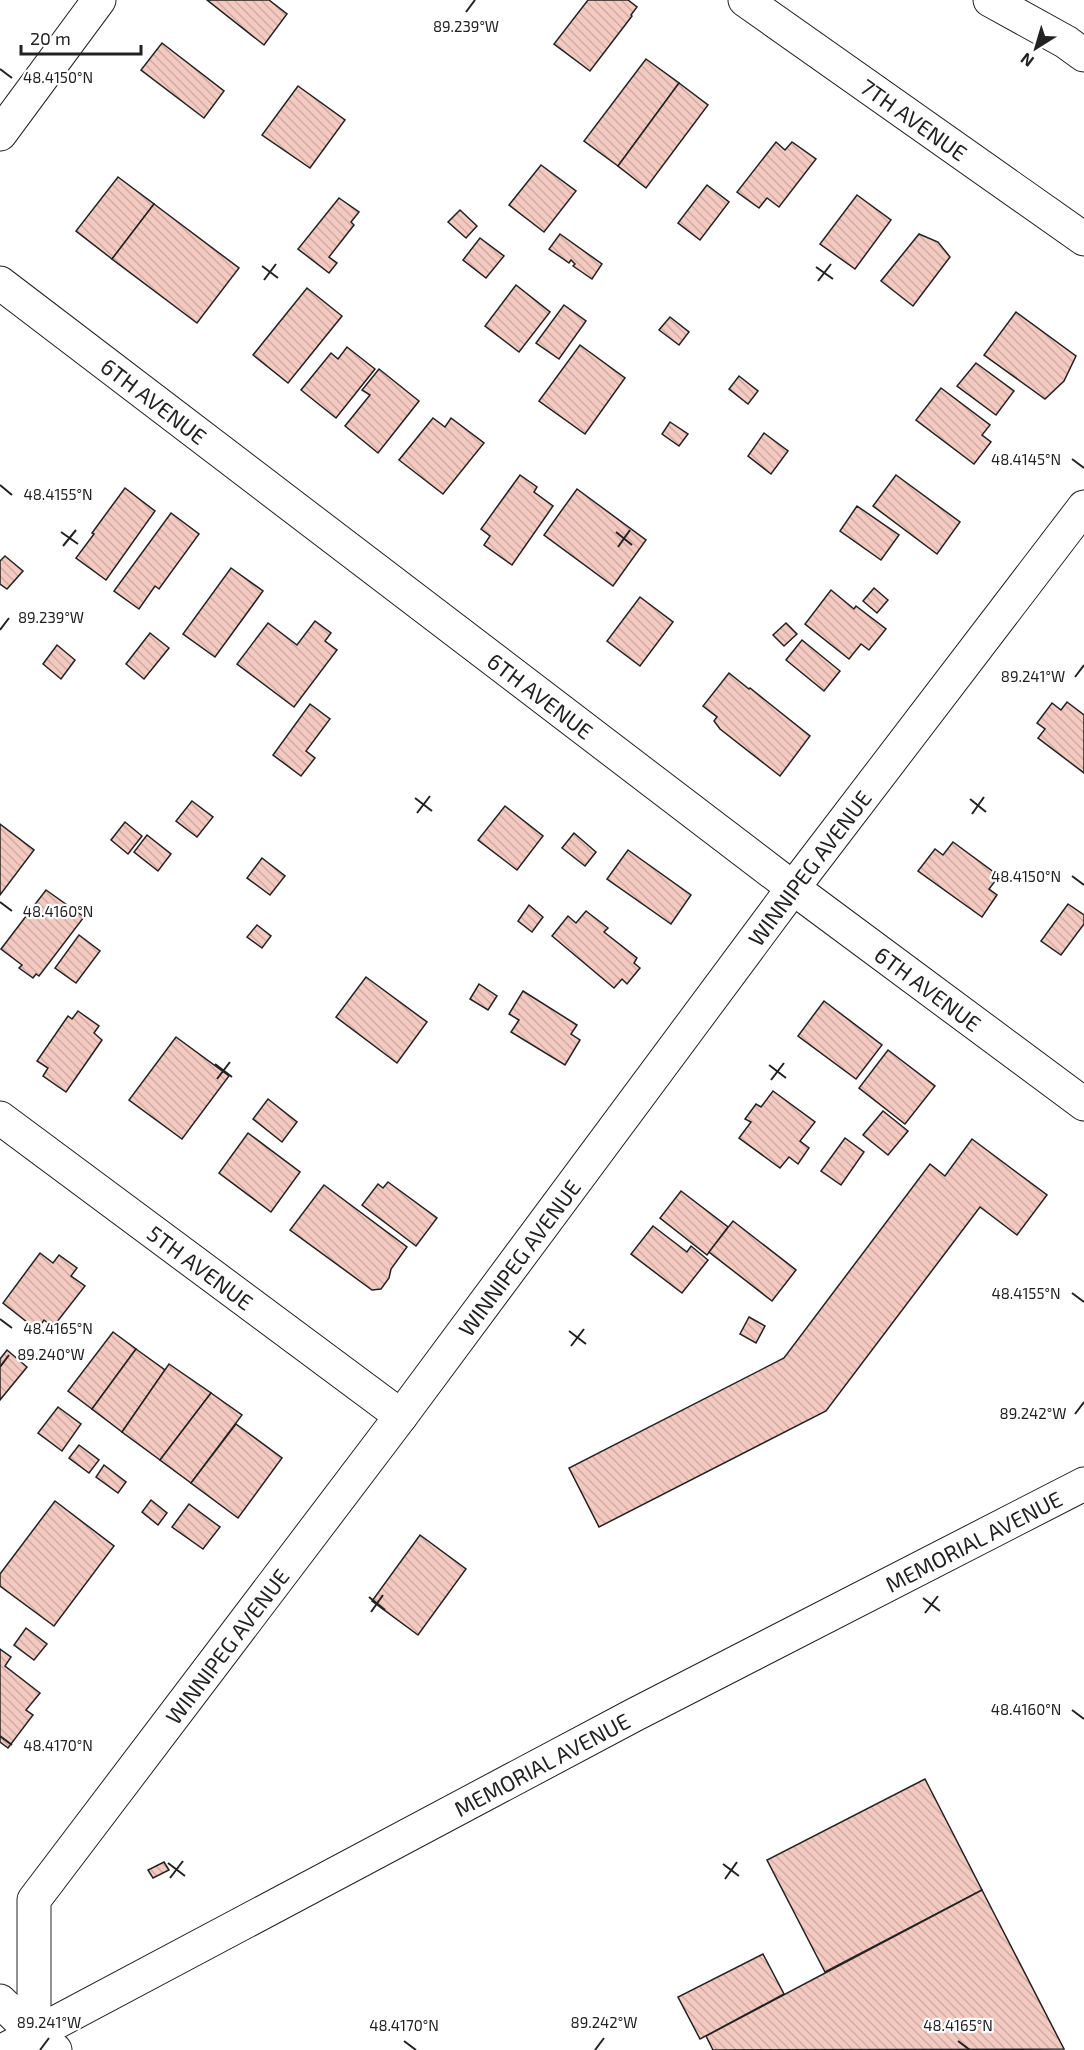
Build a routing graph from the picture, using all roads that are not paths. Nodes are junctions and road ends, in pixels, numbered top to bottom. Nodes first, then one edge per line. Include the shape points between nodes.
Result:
1 (99, 0) edge
2 (745, 0) edge
3 (990, 0) edge
4 (1024, 0) edge
5 (1075, 49) edge
6 (0, 134) edge
7 (1084, 238) edge
8 (0, 283) edge
9 (1084, 507) edge
10 (793, 888) junction
11 (1084, 1104) edge
12 (0, 1118) edge
13 (401, 1416) junction
14 (1084, 1484) edge
15 (0, 2001) edge
16 (45, 2042) edge
17 (4, 2050) edge

1 - 6 street
2 - 7 street, 7TH AVENUE
3 - 5 street
4 - 5 street
8 - 10 street, 6TH AVENUE
9 - 10 street, WINNIPEG AVENUE
10 - 11 street, 6TH AVENUE
10 - 13 street, WINNIPEG AVENUE
12 - 13 street, 5TH AVENUE
13 - 16 street, WINNIPEG AVENUE via 34,1900
14 - 16 street, MEMORIAL AVENUE via 634,1714
15 - 16 street
16 - 17 street, MEMORIAL AVENUE

